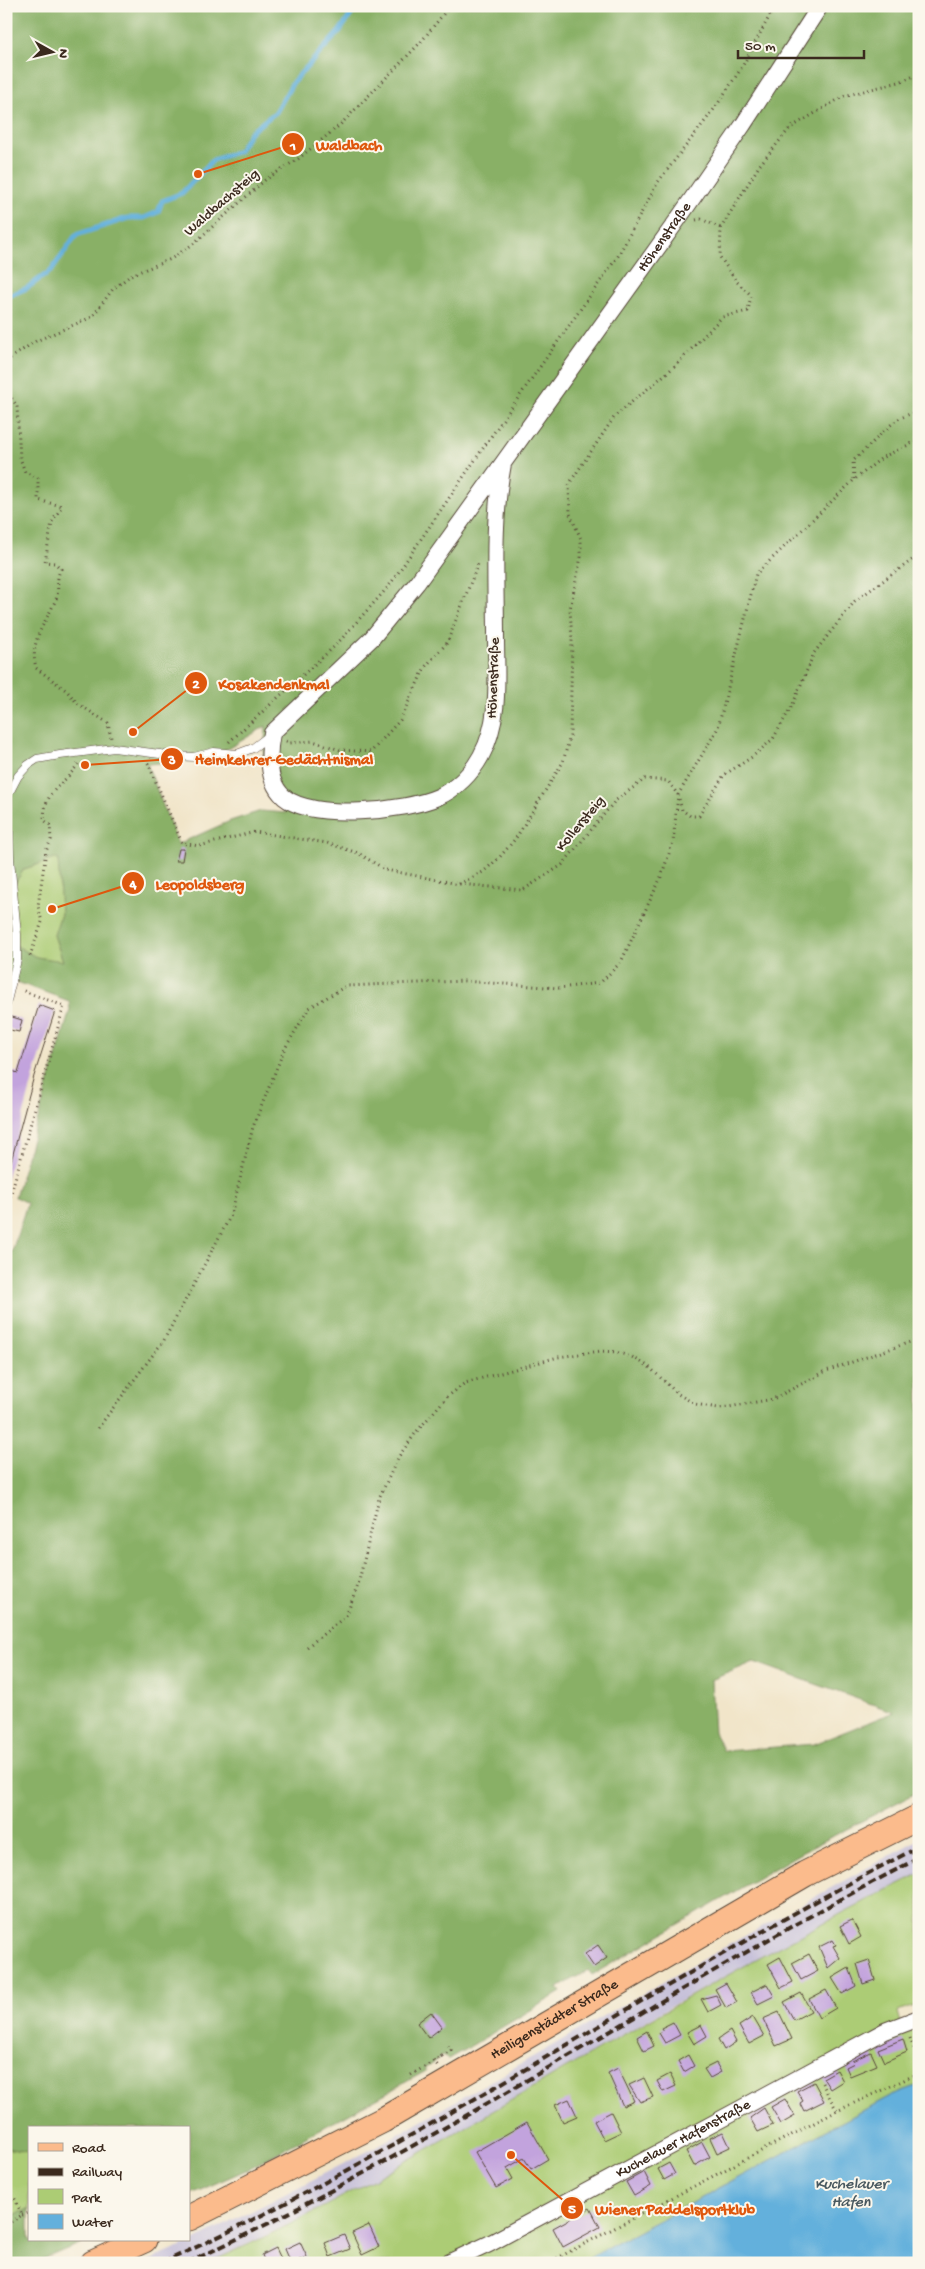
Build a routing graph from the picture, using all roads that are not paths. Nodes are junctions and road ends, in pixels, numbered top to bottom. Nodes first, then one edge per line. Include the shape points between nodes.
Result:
1 (820, 6) edge
2 (503, 464) junction
3 (272, 734) junction
4 (6, 1006) edge
5 (919, 1817) edge
6 (912, 2021) edge
7 (190, 2217) edge
8 (140, 2242) edge
9 (93, 2263) edge
10 (448, 2263) edge

1 - 2 street, Höhenstraße via 744,125
2 - 3 street, Höhenstraße via 417,583 372,638
2 - 3 street, Höhenstraße via 495,524 495,705 492,731 481,756 464,780 439,797 409,807 378,811 320,810 298,806 283,797 271,773 268,755
3 - 4 lane via 253,748 237,754 214,752 194,757 114,748 38,759 28,765 8,795 10,859 18,934 17,960
5 - 7 main road, Heiligenstädter Straße via 805,1874 383,2120
6 - 10 street, Kuchelauer Hafenstraße via 884,2030 489,2244
8 - 9 main road

